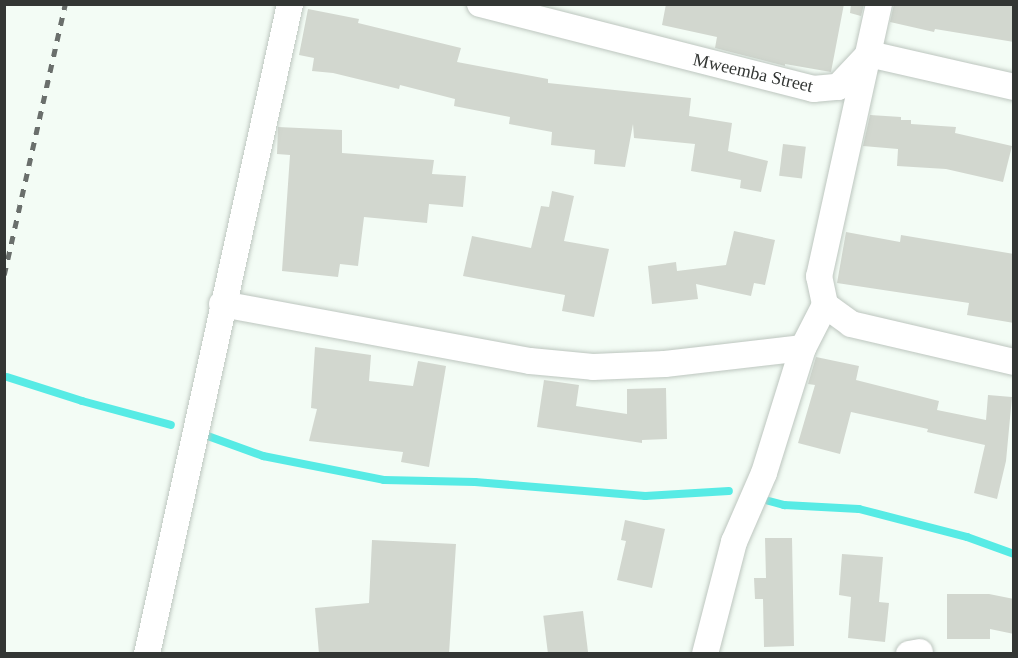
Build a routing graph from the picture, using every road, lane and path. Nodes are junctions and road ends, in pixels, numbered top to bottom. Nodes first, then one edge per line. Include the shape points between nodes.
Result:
1 (290, 4) edge
2 (480, 4) edge
3 (879, 4) edge
4 (869, 54) junction
5 (1014, 87) edge
6 (222, 304) junction
7 (825, 305) junction
8 (802, 348) junction
9 (1014, 362) edge
10 (147, 654) edge
11 (705, 654) edge

1 - 6 street
2 - 4 street, Mweemba Street via 813,89 838,87
3 - 4 street
4 - 5 street
4 - 7 street via 819,276
6 - 8 street via 530,361 593,367 665,364
6 - 10 street
7 - 8 street
7 - 9 street via 851,324
8 - 11 street via 764,473 734,542

